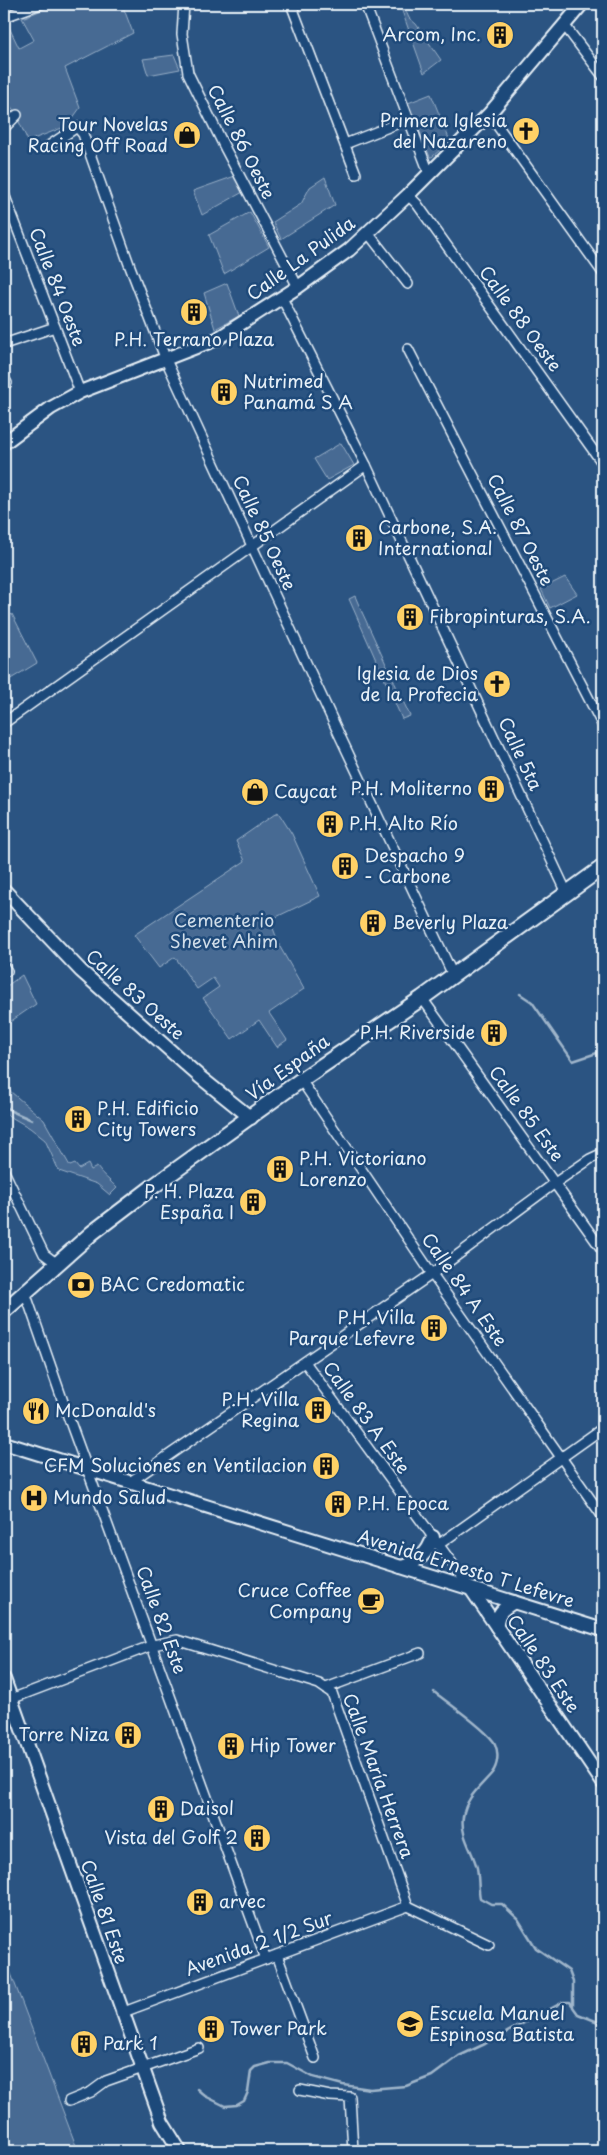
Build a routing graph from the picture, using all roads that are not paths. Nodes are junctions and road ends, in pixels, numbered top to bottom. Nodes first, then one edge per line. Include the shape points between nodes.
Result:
1 (40, 4) edge
2 (184, 4) edge
3 (291, 4) edge
4 (366, 4) edge
5 (582, 4) edge
6 (4, 17) edge
7 (565, 26) junction
8 (603, 76) edge
9 (489, 114) junction
10 (17, 115) dead end
11 (409, 119) junction
12 (4, 128) edge
13 (345, 144) junction
14 (50, 145) dead end
15 (429, 173) junction
16 (356, 174) dead end
17 (4, 194) edge
18 (408, 195) junction
19 (368, 233) junction
20 (603, 273) edge
21 (408, 284) dead end
22 (298, 287) junction
23 (282, 298) junction
24 (55, 326) junction
25 (4, 344) edge
26 (408, 349) dead end
27 (166, 360) junction
28 (80, 392) junction
29 (4, 442) edge
30 (603, 464) edge
31 (366, 465) junction
32 (253, 546) junction
33 (4, 722) edge
34 (603, 726) edge
35 (603, 867) edge
36 (4, 890) edge
37 (567, 893) junction
38 (453, 975) junction
39 (422, 998) junction
40 (301, 1080) junction
41 (251, 1118) junction
42 (603, 1153) edge
43 (4, 1170) edge
44 (555, 1183) junction
45 (603, 1251) edge
46 (56, 1263) junction
47 (432, 1274) junction
48 (25, 1292) junction
49 (4, 1311) edge
50 (305, 1362) junction
51 (603, 1428) edge
52 (4, 1443) edge
53 (562, 1458) junction
54 (89, 1470) junction
55 (130, 1482) junction
56 (603, 1517) edge
57 (435, 1541) junction
58 (400, 1567) junction
59 (471, 1589) junction
60 (514, 1602) junction
61 (497, 1627) junction
62 (603, 1630) edge
63 (153, 1645) junction
64 (420, 1653) dead end
65 (4, 1680) edge
66 (326, 1688) junction
67 (11, 1699) junction
68 (603, 1783) edge
69 (408, 1906) junction
70 (489, 1944) dead end
71 (277, 1955) junction
72 (266, 1959) junction
73 (121, 2013) junction
74 (199, 2048) dead end
75 (315, 2058) dead end
76 (142, 2069) junction
77 (300, 2090) dead end
78 (69, 2101) dead end
79 (180, 2151) edge
80 (353, 2151) edge

1 - 6 street
2 - 22 street, Calle 86 Oeste via 182,34 188,73
3 - 13 street
4 - 11 street
5 - 7 main road, Calle La Pulida
7 - 8 street
7 - 9 main road, Calle La Pulida
9 - 15 main road, Calle La Pulida
9 - 20 street
10 - 12 street
11 - 13 street
11 - 15 street
13 - 16 street
14 - 27 street, Calle 85 Oeste via 77,127 83,134
15 - 18 main road, Calle La Pulida
17 - 24 street, Calle 84 Oeste
18 - 19 main road, Calle La Pulida
18 - 30 street, Calle 88 Oeste
19 - 21 street
19 - 22 main road, Calle La Pulida
22 - 23 main road, Calle La Pulida
23 - 27 main road, Calle La Pulida via 217,339
23 - 31 street
24 - 25 street
24 - 28 street, Calle 84 Oeste
26 - 34 street, Calle 87 Oeste
27 - 28 main road, Calle La Pulida
27 - 32 street, Calle 85 Oeste
28 - 29 main road, Calle La Pulida via 51,408
31 - 32 street
31 - 37 street, Calle 5ta
32 - 33 street
32 - 38 street, Calle 85 Oeste
35 - 37 main road, Vía España
36 - 41 main road, Calle 83 Oeste via 81,971
37 - 38 main road, Vía España
38 - 39 main road, Vía España
39 - 40 main road, Vía España
39 - 44 street, Calle 85 Este
40 - 41 main road, Vía España
40 - 47 street, Calle 84 A Este
41 - 46 main road, Vía España via 92,1233
42 - 44 street
43 - 46 street via 44,1254
44 - 45 street, Calle 85 Este
44 - 47 street
46 - 48 main road, Vía España
47 - 50 street
47 - 53 street, Calle 84 A Este
48 - 49 main road, Vía España
48 - 54 street, Calle 82 Este
50 - 55 street
50 - 57 street, Calle 83 A Este
51 - 53 street
52 - 54 main road, Avenida Ernesto T Lefevre
53 - 56 street, Calle 84 A Este
53 - 57 street
54 - 55 main road, Avenida Ernesto T Lefevre
54 - 63 street, Calle 82 Este
55 - 58 main road, Avenida Ernesto T Lefevre
57 - 58 main road via 424,1555
57 - 59 street, Calle 83 A Este
58 - 59 main road, Avenida Ernesto T Lefevre
59 - 60 main road, Avenida Ernesto T Lefevre
59 - 61 main road, Calle 83 Este
60 - 61 main road via 501,1611
60 - 62 main road, Avenida Ernesto T Lefevre
61 - 68 main road, Calle 83 Este
63 - 66 street, Calle María Herrera via 170,1640 184,1641
63 - 67 street, Calle María Herrera
63 - 72 street, Calle 82 Este
64 - 66 street
65 - 67 main road, Calle 81 Este
66 - 69 street, Calle María Herrera via 332,1693
67 - 73 main road, Calle 81 Este
69 - 70 street
69 - 71 street, Avenida 2 1/2 Sur
71 - 72 street, Avenida 2 1/2 Sur
71 - 75 street
72 - 73 street, Avenida 2 1/2 Sur
73 - 76 main road, Calle 81 Este
74 - 76 street
76 - 78 street via 106,2081 91,2092
76 - 79 main road, Calle 81 Este via 162,2122
77 - 80 street via 350,2097

